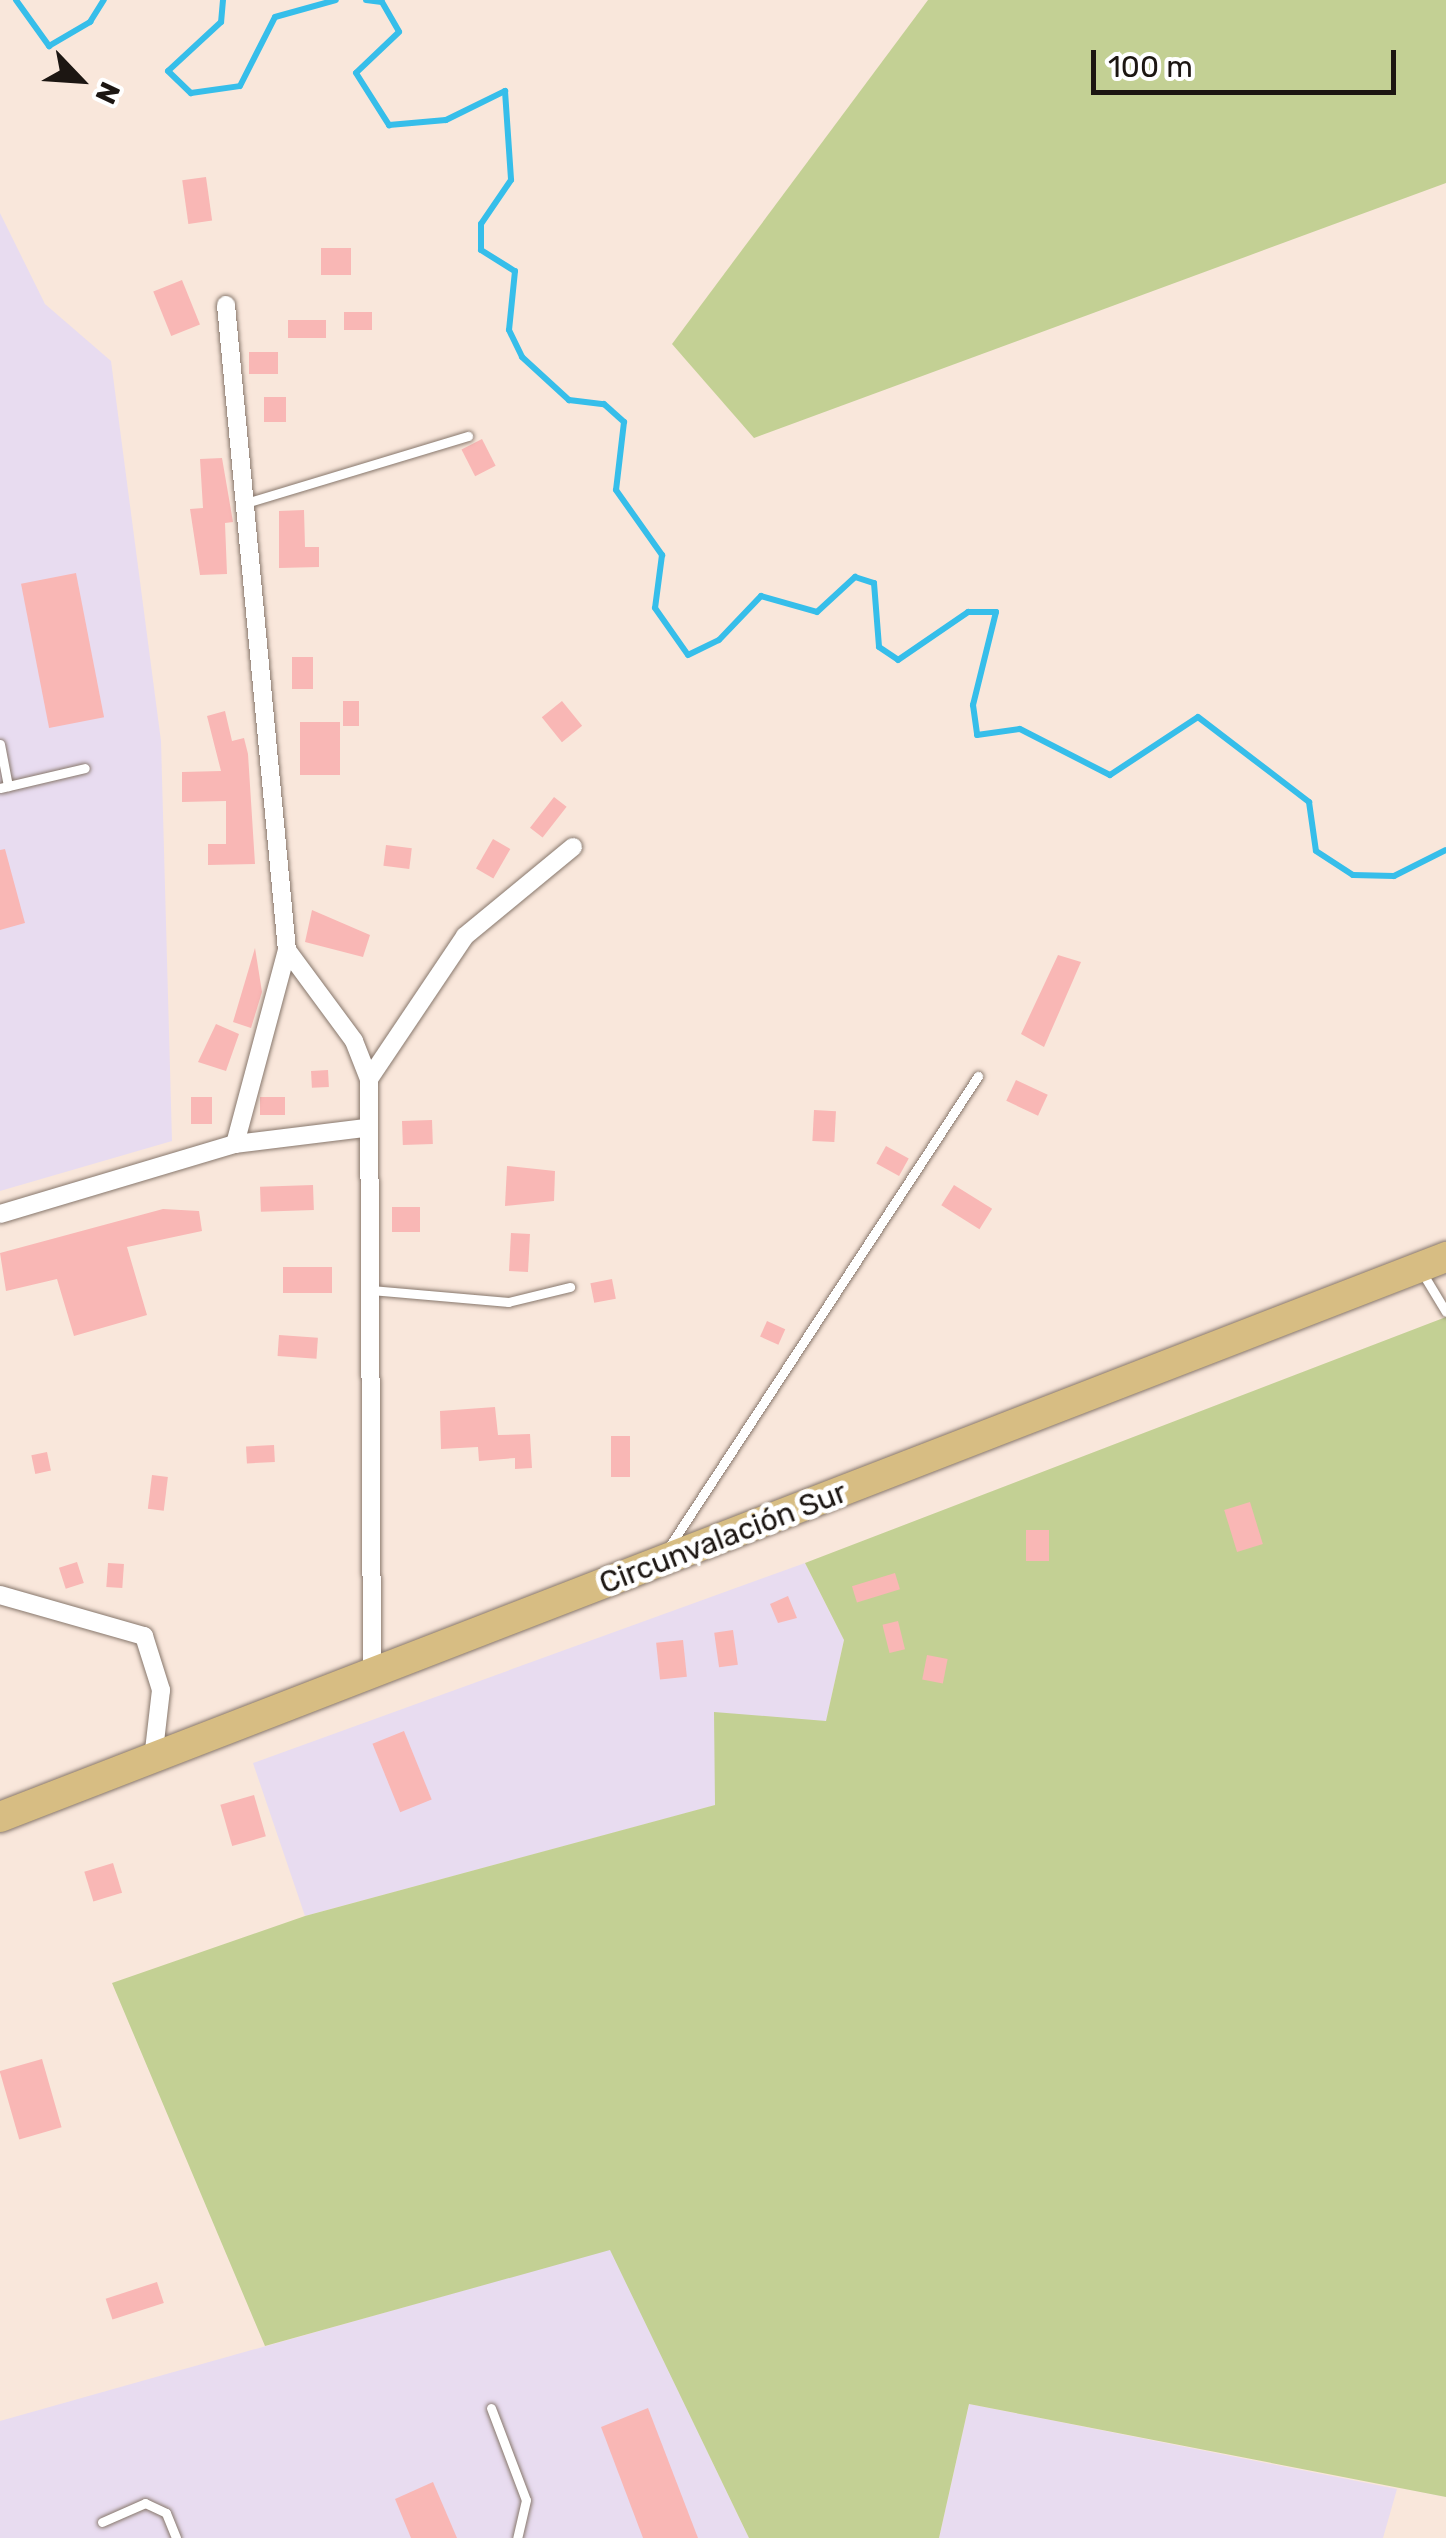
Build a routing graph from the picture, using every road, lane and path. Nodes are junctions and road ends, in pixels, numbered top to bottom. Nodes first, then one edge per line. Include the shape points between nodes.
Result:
1 (226, 305) dead end
2 (468, 436) dead end
3 (245, 504) junction
4 (0, 744) edge
5 (85, 768) dead end
6 (4, 787) edge
7 (573, 847) dead end
8 (287, 950) junction
9 (978, 1076) dead end
10 (369, 1079) junction
11 (365, 1128) junction
12 (236, 1144) junction
13 (0, 1214) edge
14 (1432, 1262) edge
15 (570, 1287) dead end
16 (364, 1290) junction
17 (1446, 1312) edge
18 (658, 1563) junction
19 (0, 1595) edge
20 (372, 1674) junction
21 (153, 1758) junction
22 (0, 1817) edge
23 (491, 2408) dead end
24 (102, 2522) dead end
25 (176, 2538) edge
26 (517, 2538) edge

1 - 3 street
2 - 3 lane
3 - 8 street
4 - 6 lane
5 - 6 lane
7 - 10 street via 465,936
8 - 10 street via 354,1041
8 - 12 street
9 - 18 lane
10 - 11 street
11 - 12 street
11 - 16 street
12 - 13 street
14 - 17 lane
14 - 18 main road, Circunvalación Sur
15 - 16 lane via 508,1302
16 - 20 street
18 - 20 main road, Circunvalación Sur
19 - 21 street via 144,1636 160,1690
20 - 21 main road, Circunvalación Sur
21 - 22 main road, Circunvalación Sur
23 - 26 lane via 526,2500
24 - 25 lane via 145,2503 166,2513

